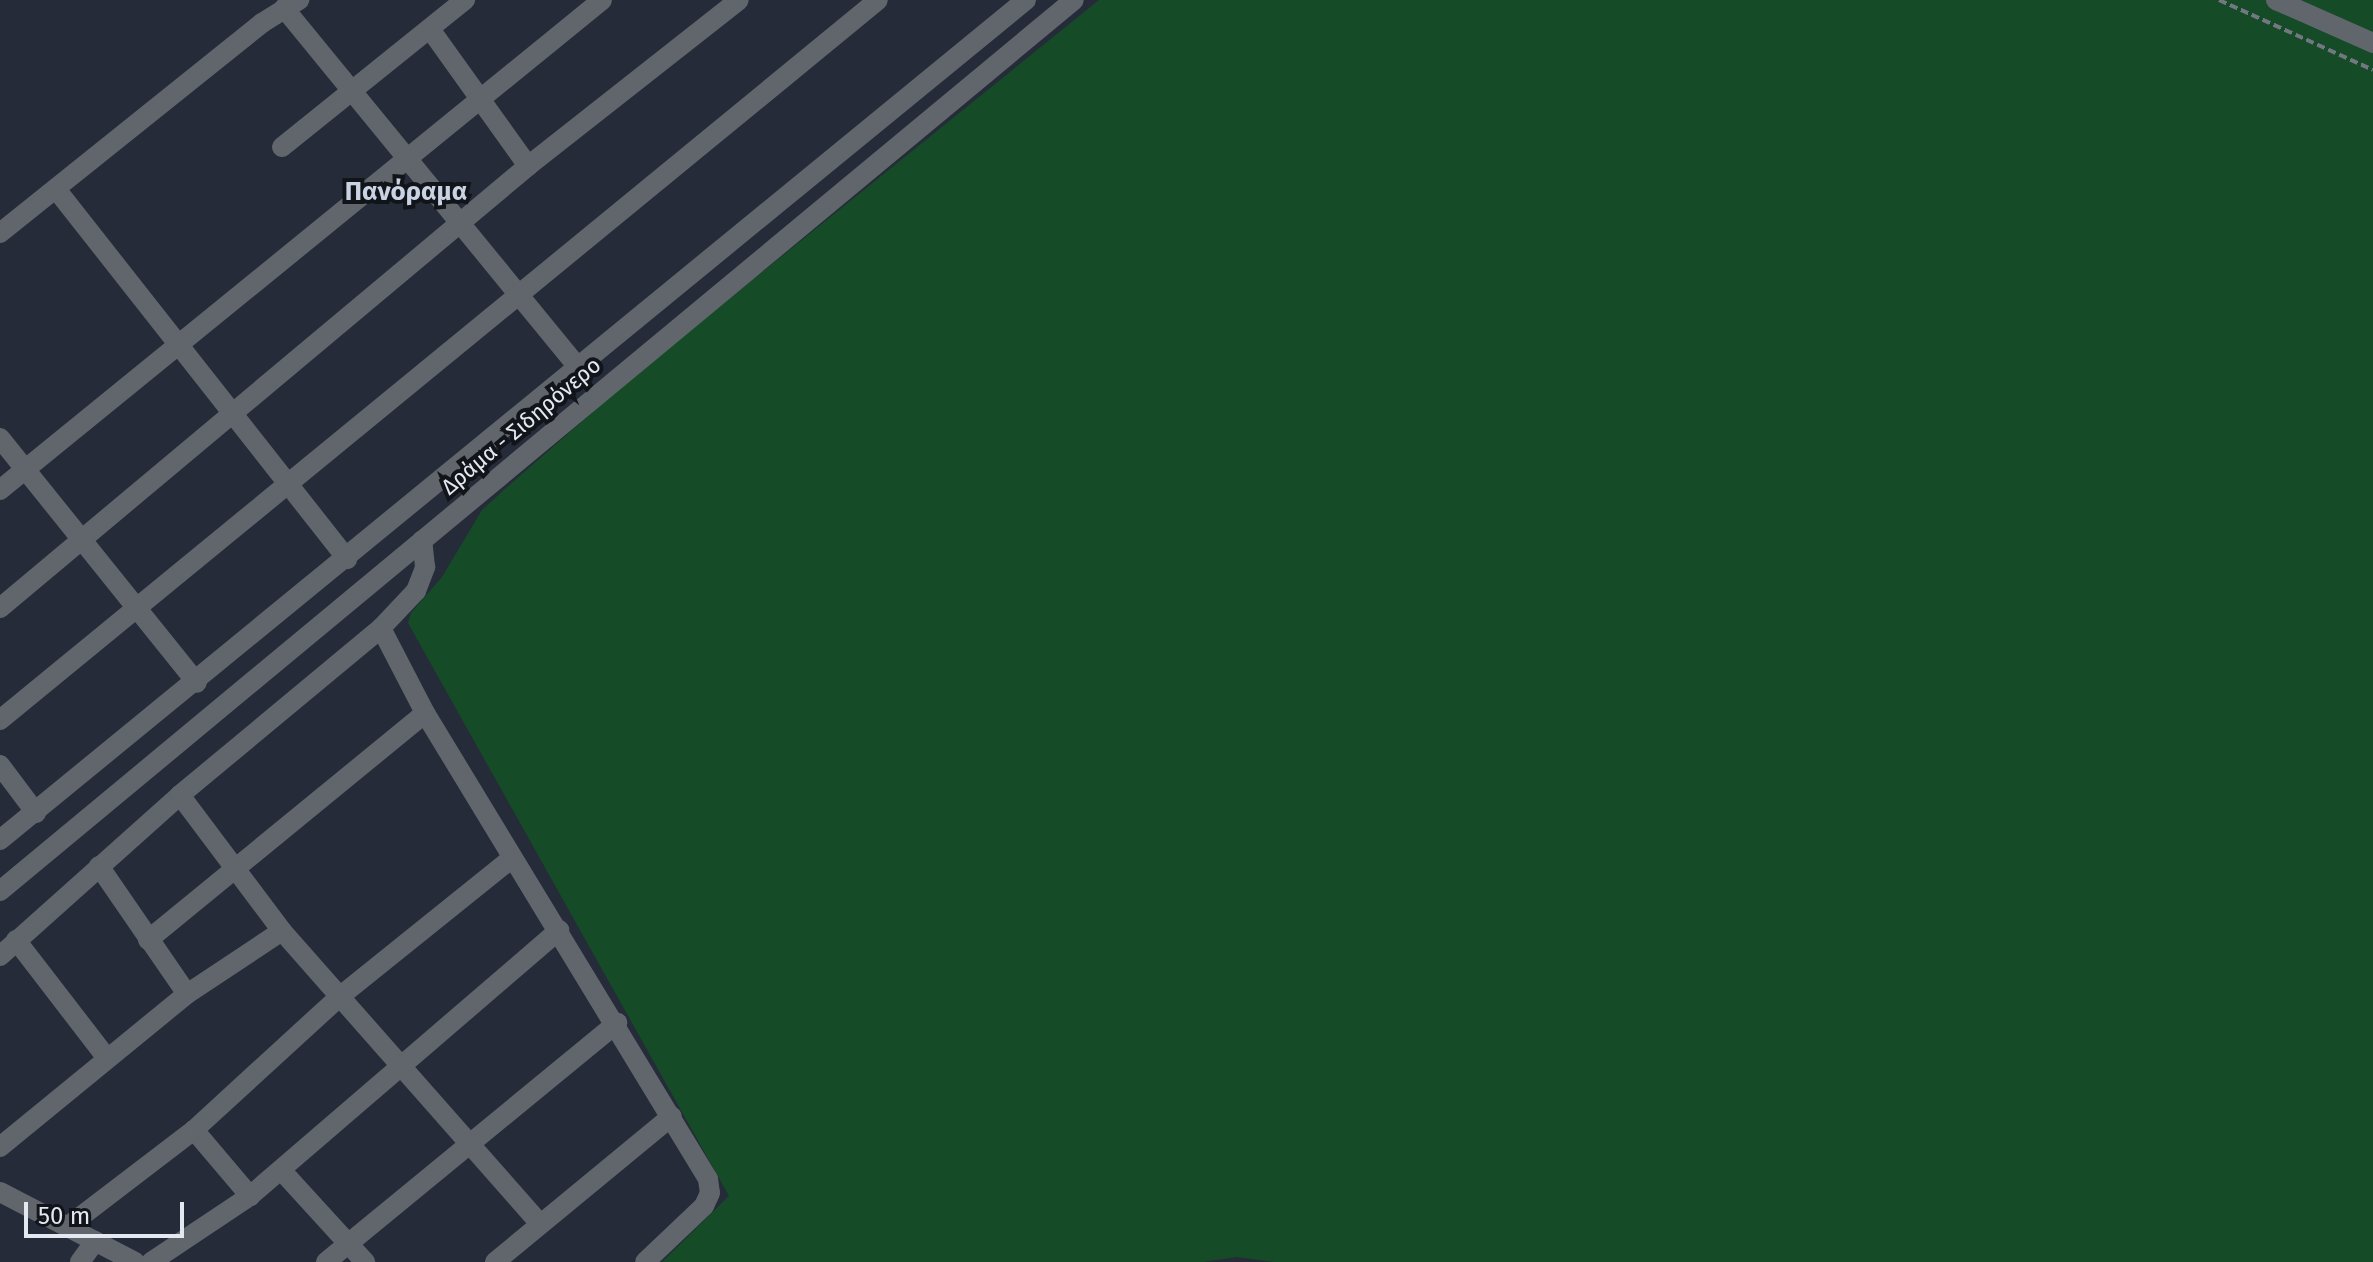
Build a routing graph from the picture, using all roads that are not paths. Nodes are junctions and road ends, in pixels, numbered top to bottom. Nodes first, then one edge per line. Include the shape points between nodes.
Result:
1 (465, 0) edge
2 (602, 0) edge
3 (739, 0) edge
4 (878, 0) edge
5 (1026, 0) edge
6 (1074, 0) edge
7 (2276, 0) edge
8 (292, 4) edge
9 (430, 29) junction
10 (2373, 43) edge
11 (352, 90) junction
12 (481, 98) junction
13 (282, 147) dead end
14 (406, 157) junction
15 (528, 166) junction
16 (56, 189) junction
17 (460, 223) junction
18 (0, 233) edge
19 (518, 294) junction
20 (179, 347) junction
21 (577, 366) junction
22 (232, 415) junction
23 (0, 438) edge
24 (25, 469) junction
25 (289, 482) junction
26 (0, 490) edge
27 (86, 540) junction
28 (422, 540) junction
29 (347, 559) junction
30 (140, 606) junction
31 (0, 608) edge
32 (381, 628) junction
33 (197, 683) junction
34 (425, 713) junction
35 (0, 720) edge
36 (0, 765) edge
37 (180, 795) junction
38 (36, 813) junction
39 (0, 840) edge
40 (512, 858) junction
41 (99, 866) junction
42 (233, 866) junction
43 (0, 891) edge
44 (559, 930) junction
45 (282, 931) junction
46 (16, 940) junction
47 (148, 940) junction
48 (0, 956) edge
49 (187, 994) junction
50 (338, 998) junction
51 (617, 1023) junction
52 (107, 1058) junction
53 (400, 1069) junction
54 (672, 1116) junction
55 (194, 1130) junction
56 (469, 1143) junction
57 (0, 1147) edge
58 (281, 1170) junction
59 (0, 1192) edge
60 (250, 1196) junction
61 (540, 1224) junction
62 (67, 1227) junction
63 (95, 1241) junction
64 (347, 1242) junction
65 (80, 1262) edge
66 (135, 1262) edge
67 (151, 1262) edge
68 (326, 1262) edge
69 (365, 1262) edge
70 (495, 1262) edge
71 (645, 1262) edge

1 - 9 street
2 - 12 street
3 - 15 street
4 - 19 street
5 - 21 street
6 - 28 street, Δράμα - Σιδηρόνερο
7 - 10 street
8 - 11 street
8 - 16 street
9 - 11 street
9 - 12 street
11 - 13 street
11 - 14 street
12 - 14 street
12 - 15 street
14 - 17 street
14 - 20 street
15 - 17 street
16 - 18 street
16 - 20 street
17 - 19 street
17 - 22 street
19 - 21 street
19 - 25 street
20 - 22 street
20 - 24 street
21 - 29 street
22 - 25 street
22 - 27 street
23 - 24 street
24 - 26 street
24 - 27 street
25 - 29 street
25 - 30 street
27 - 30 street
27 - 31 street
28 - 32 street via 425,567 416,591
28 - 43 street, Δράμα - Σιδηρόνερο
29 - 33 street
30 - 33 street
30 - 35 street
32 - 34 street
32 - 37 street
33 - 38 street
34 - 40 street
34 - 42 street
36 - 38 street
37 - 41 street
37 - 42 street
38 - 39 street
40 - 44 street
40 - 50 street
41 - 46 street
41 - 47 street
42 - 45 street
42 - 47 street
44 - 51 street
44 - 53 street
45 - 49 street
45 - 50 street
46 - 48 street
46 - 52 street
47 - 49 street
49 - 52 street
50 - 53 street
50 - 55 street
51 - 54 street
51 - 56 street
52 - 57 street
53 - 56 street
53 - 58 street
54 - 61 street
54 - 71 street via 708,1179 710,1193
55 - 60 street
55 - 62 street
56 - 61 street
56 - 64 street
58 - 60 street
58 - 64 street
59 - 62 street
60 - 67 street
61 - 70 street
62 - 63 street
63 - 65 street
63 - 66 street
64 - 68 street
64 - 69 street

